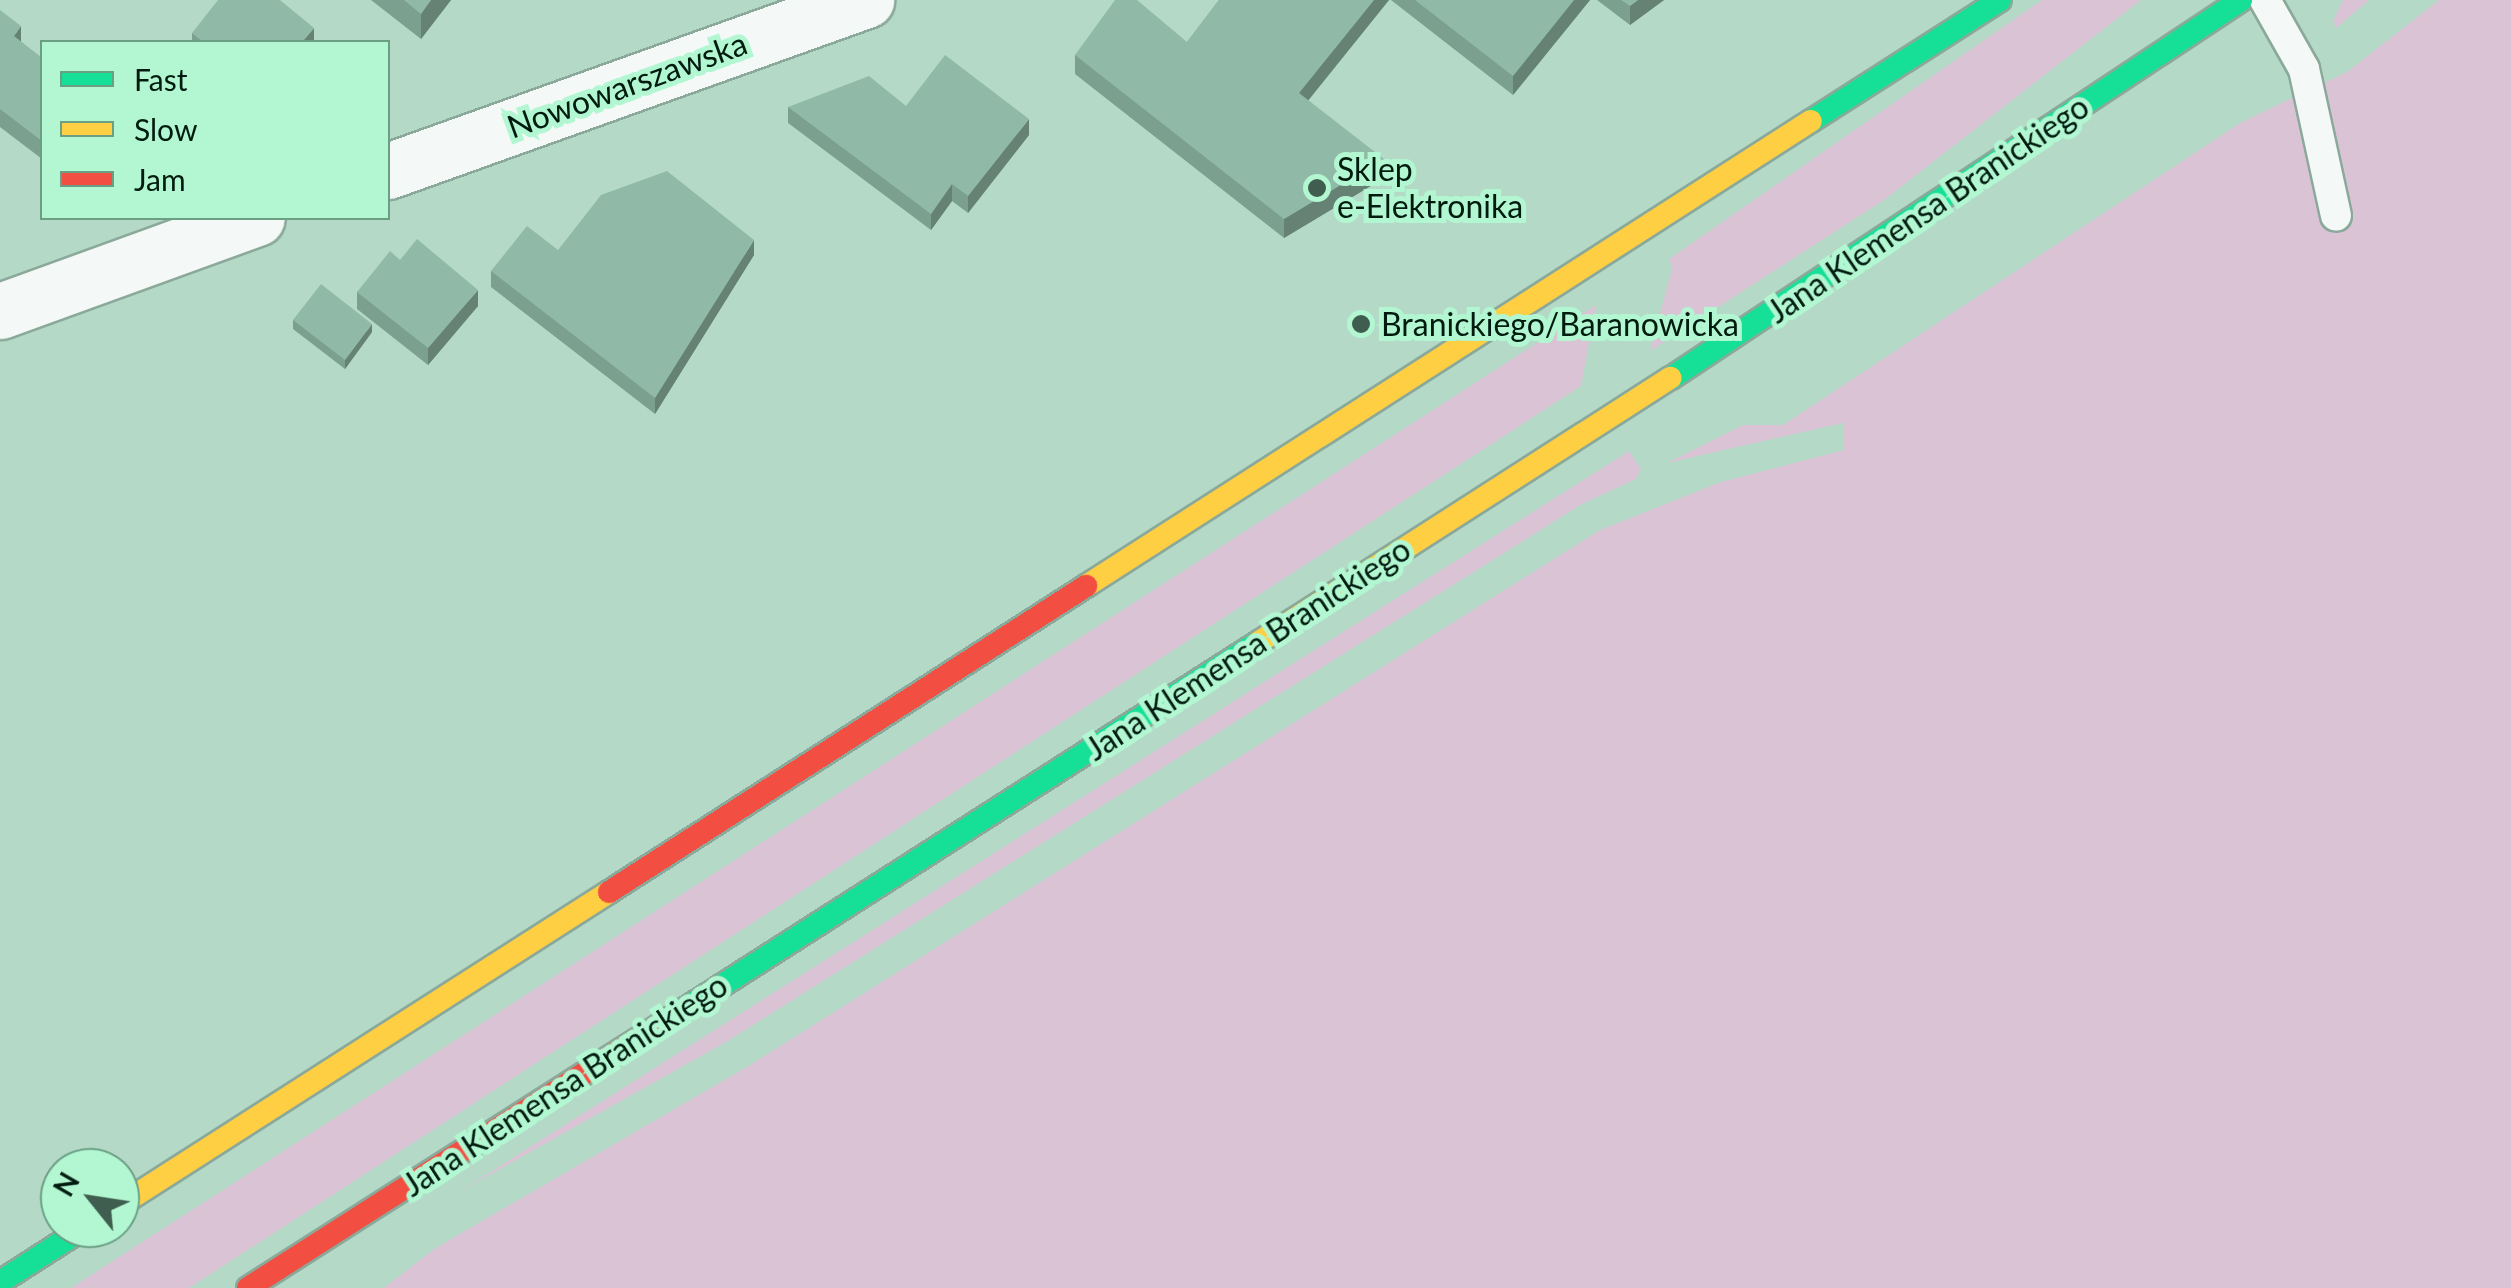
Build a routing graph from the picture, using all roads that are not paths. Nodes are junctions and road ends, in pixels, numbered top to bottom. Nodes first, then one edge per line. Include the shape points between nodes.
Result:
1 (2000, 0) edge
2 (2241, 0) edge
3 (2265, 0) edge
4 (849, 3) edge
5 (390, 170) edge
6 (2336, 216) dead end
7 (251, 220) edge
8 (0, 311) edge
9 (140, 1192) edge
10 (53, 1248) edge
11 (0, 1282) edge
12 (248, 1288) edge

1 - 9 main road
2 - 12 main road, Jana Klemensa Branickiego via 1650,392
3 - 6 lane via 2304,68
4 - 5 street, Nowowarszawska
7 - 8 street
10 - 11 main road

